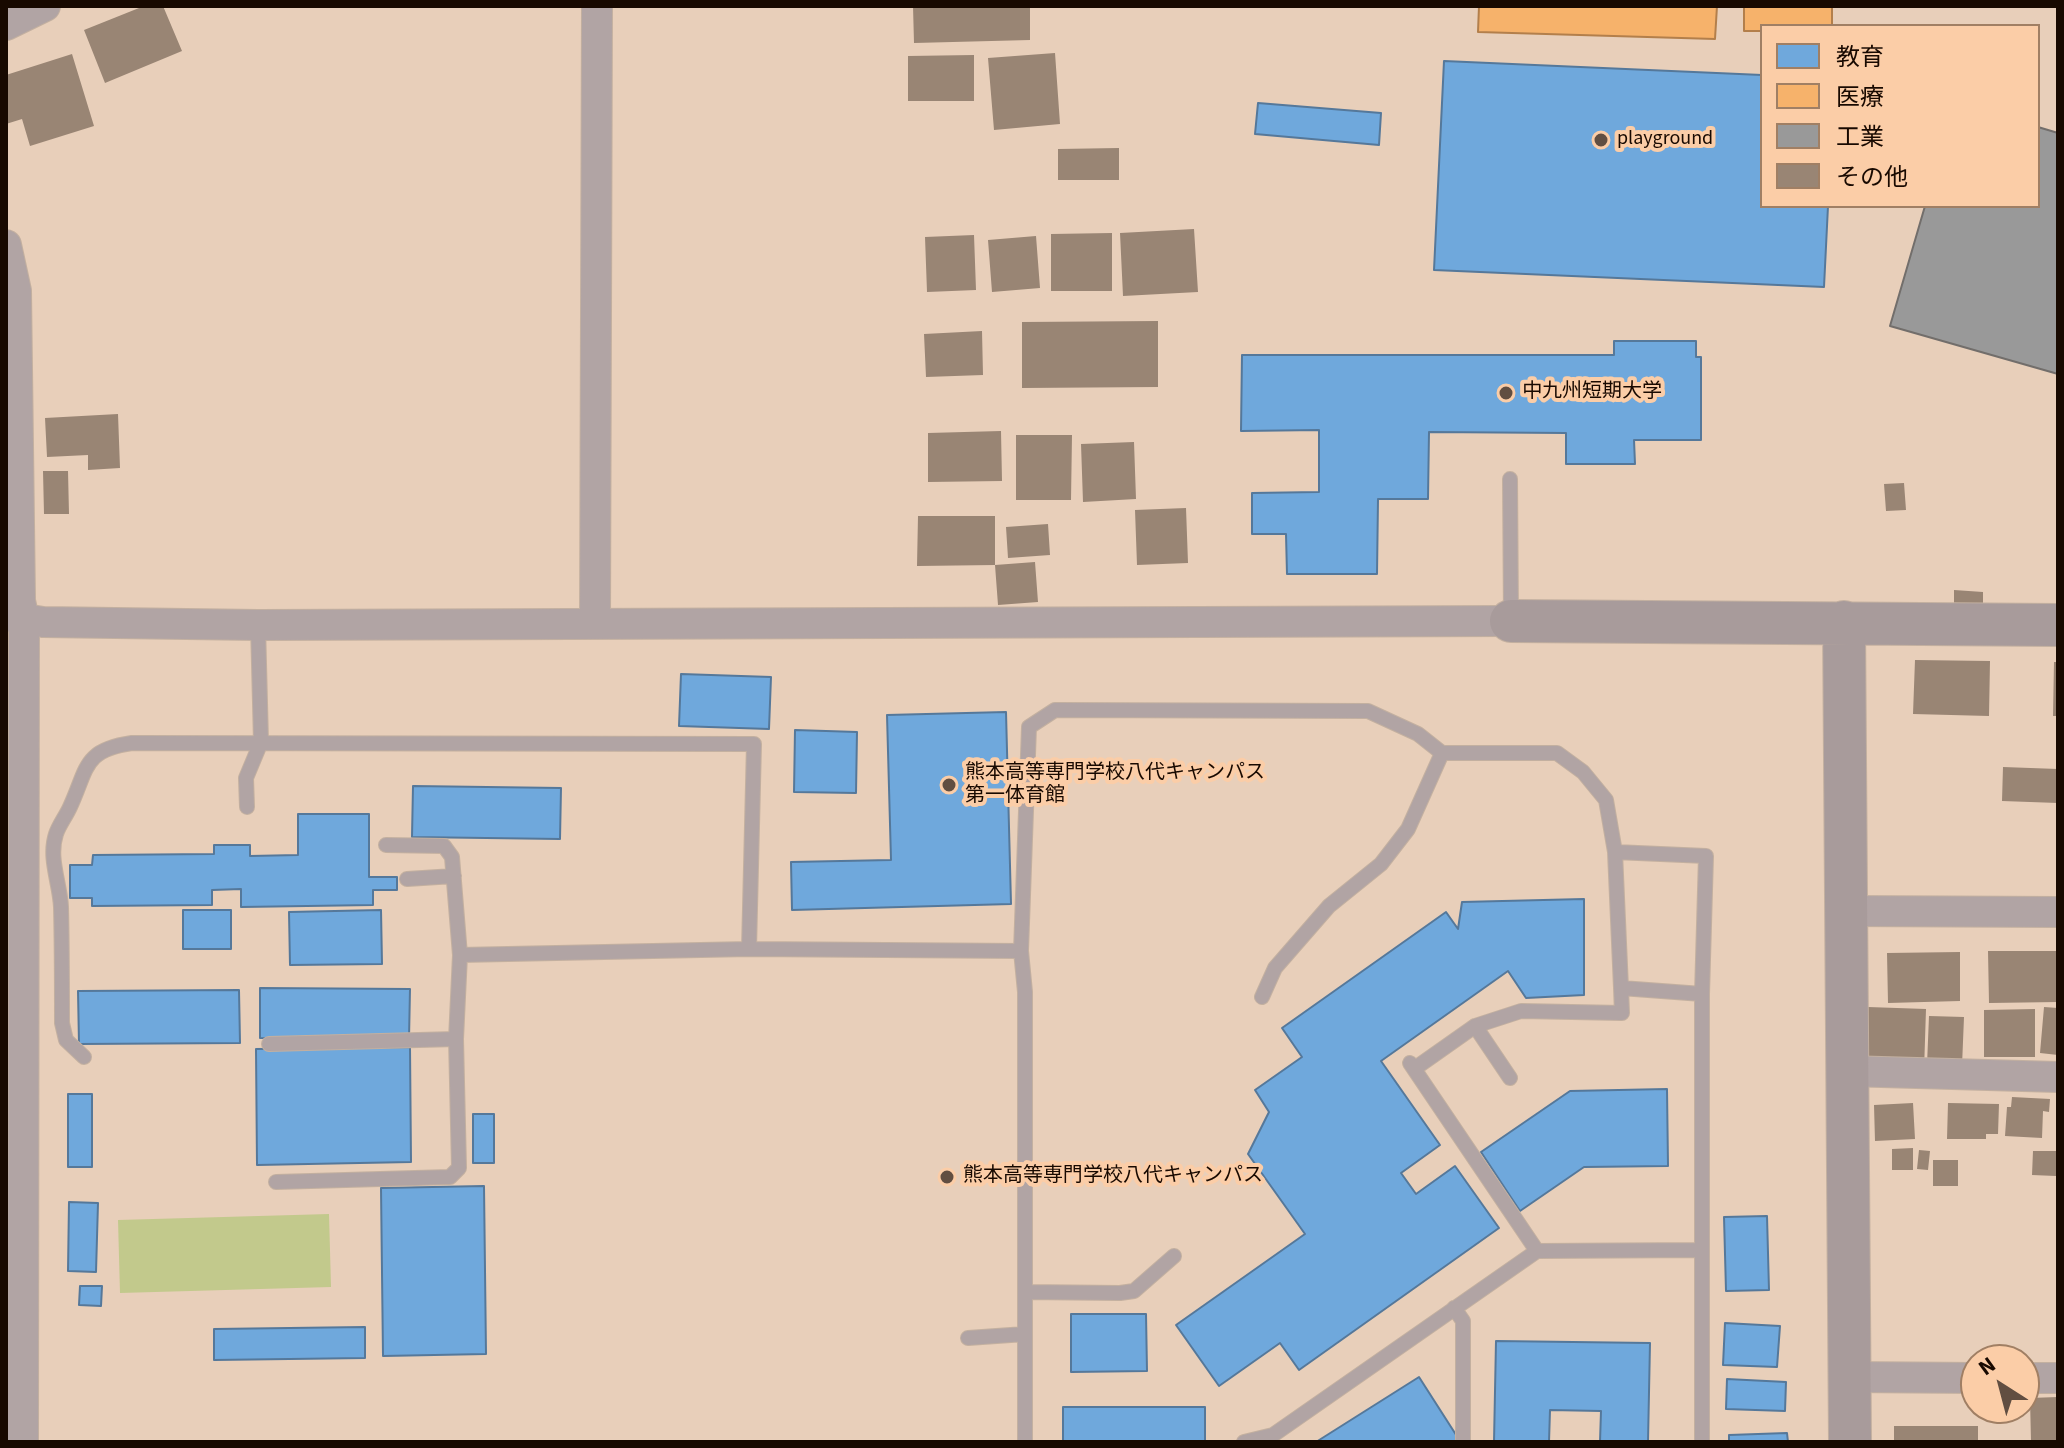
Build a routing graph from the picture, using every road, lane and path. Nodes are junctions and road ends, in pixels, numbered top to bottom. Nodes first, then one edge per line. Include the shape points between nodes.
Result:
1 (45, 6) edge
2 (597, 6) edge
3 (6, 25) edge
4 (6, 245) edge
5 (1510, 479) dead end
6 (15, 617) edge
7 (1511, 621) junction
8 (1844, 622) junction
9 (595, 623) junction
10 (258, 625) junction
11 (2058, 625) edge
12 (261, 742) junction
13 (1442, 753) junction
14 (247, 807) dead end
15 (386, 845) dead end
16 (1615, 852) junction
17 (454, 876) junction
18 (407, 879) dead end
19 (1845, 911) junction
20 (2058, 912) edge
21 (749, 949) junction
22 (1021, 951) junction
23 (460, 955) junction
24 (1621, 988) junction
25 (1702, 994) junction
26 (1262, 997) dead end
27 (1475, 1026) junction
28 (456, 1039) junction
29 (269, 1044) dead end
30 (84, 1057) dead end
31 (1846, 1071) junction
32 (2058, 1077) edge
33 (1510, 1078) dead end
34 (276, 1182) dead end
35 (1702, 1250) junction
36 (1537, 1251) junction
37 (1174, 1256) dead end
38 (1025, 1292) junction
39 (1454, 1308) junction
40 (1025, 1334) junction
41 (968, 1338) dead end
42 (1849, 1377) junction
43 (1960, 1378) edge
44 (23, 1442) edge
45 (1025, 1442) edge
46 (1244, 1442) edge
47 (1463, 1442) edge
48 (1702, 1442) edge
49 (1850, 1442) edge

1 - 3 street
2 - 9 street
4 - 6 street via 16,291 20,601
5 - 7 lane
6 - 10 street via 43,622
6 - 44 street
7 - 8 street
7 - 9 street
8 - 11 street
8 - 19 street
9 - 10 street
10 - 12 lane
12 - 14 lane via 246,778
12 - 21 lane via 754,744
12 - 30 lane via 112,746 83,770 55,835 54,874 61,902 62,1023 66,1040
13 - 16 lane via 1557,753 1583,772 1606,800
13 - 22 lane via 1418,734 1368,711 1055,710 1029,727
13 - 26 lane via 1408,829 1381,864 1329,906 1275,968
15 - 17 lane via 444,846 452,857
16 - 24 lane
16 - 25 lane via 1706,856
17 - 18 lane
17 - 23 lane
19 - 20 street
19 - 31 street
21 - 22 lane
21 - 23 lane
22 - 38 lane
23 - 28 lane
24 - 25 lane
24 - 27 lane via 1622,1013 1521,1011
25 - 35 lane
27 - 33 lane
27 - 36 lane via 1412,1066
28 - 29 lane
28 - 34 lane via 459,1168 450,1177
31 - 32 street
31 - 42 street
35 - 36 lane
35 - 48 lane
36 - 39 lane
37 - 38 lane via 1134,1291
38 - 40 lane
39 - 46 lane via 1273,1435
39 - 47 lane via 1463,1321
40 - 41 lane
40 - 45 lane
42 - 43 street
42 - 49 street

